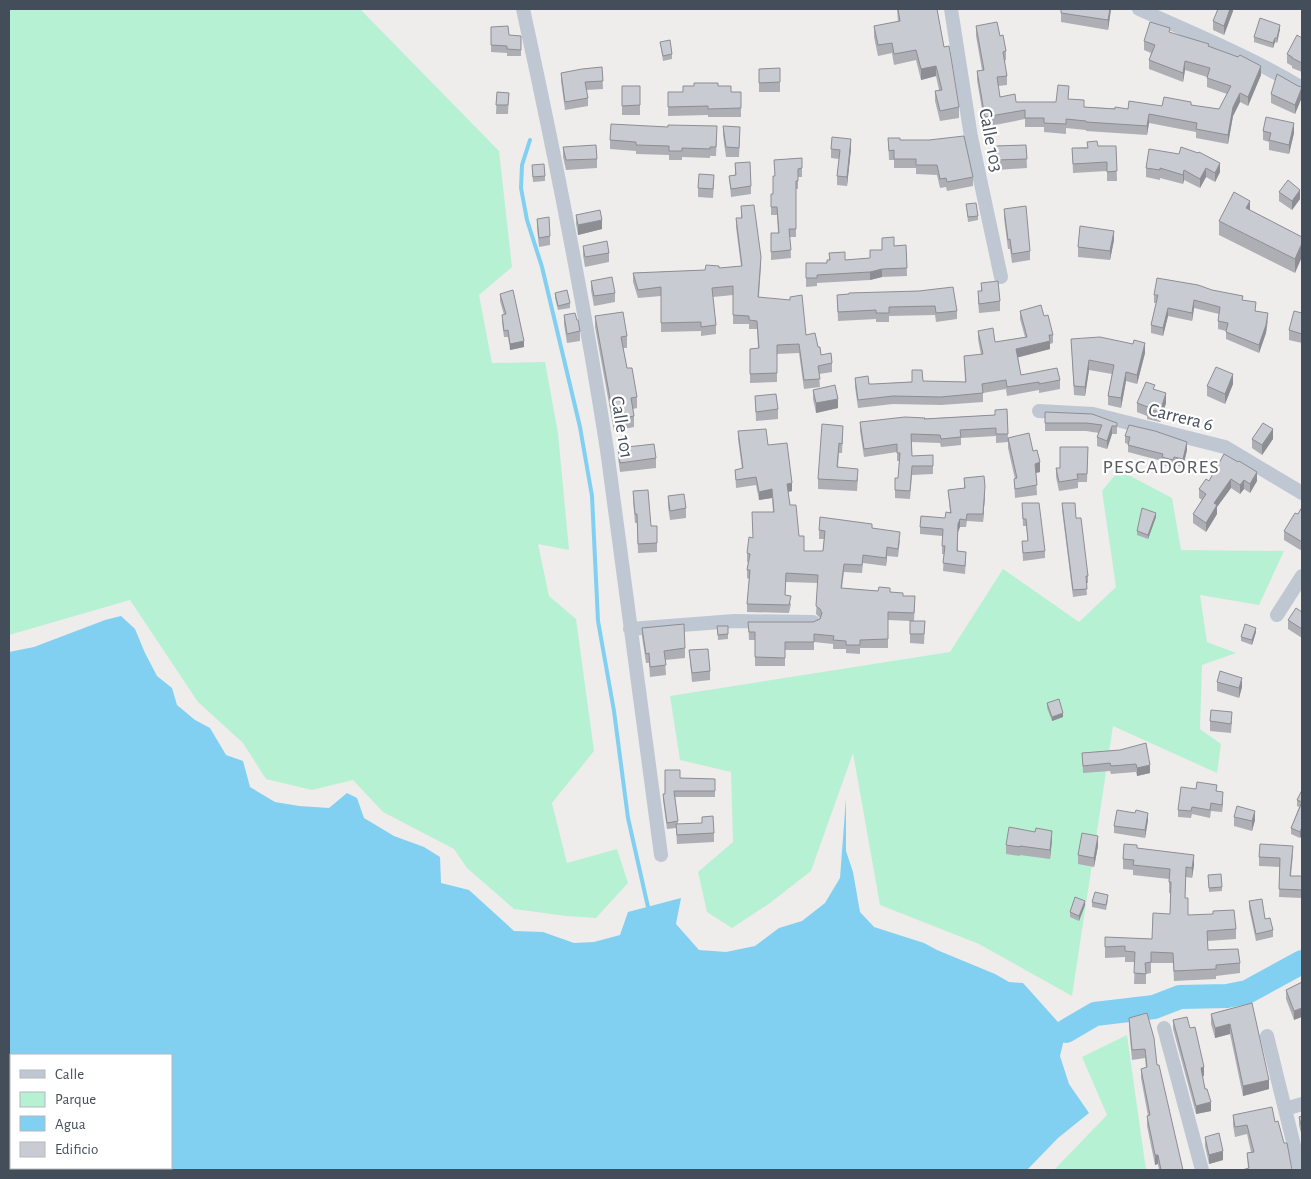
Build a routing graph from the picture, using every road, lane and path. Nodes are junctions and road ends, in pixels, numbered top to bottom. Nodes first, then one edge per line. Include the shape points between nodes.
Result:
1 (523, 9) edge
2 (951, 9) edge
3 (1139, 9) edge
4 (1302, 88) edge
5 (1001, 278) dead end
6 (1039, 412) dead end
7 (1302, 493) edge
8 (1302, 576) edge
9 (1277, 615) dead end
10 (813, 622) edge
11 (630, 629) junction
12 (661, 856) dead end
13 (1164, 1028) dead end
14 (1267, 1036) dead end
15 (1302, 1104) edge
16 (1285, 1109) junction
17 (1202, 1170) edge
18 (1300, 1170) edge

1 - 11 street, Calle 101 via 548,123 598,391
2 - 5 street, Calle 103 via 972,137
3 - 4 street via 1236,53
6 - 7 street, Carrera 6 via 1093,414 1224,447
8 - 9 street
10 - 11 street via 734,621
11 - 12 street, Calle 101
13 - 17 street
14 - 16 street
15 - 16 street
16 - 18 street

